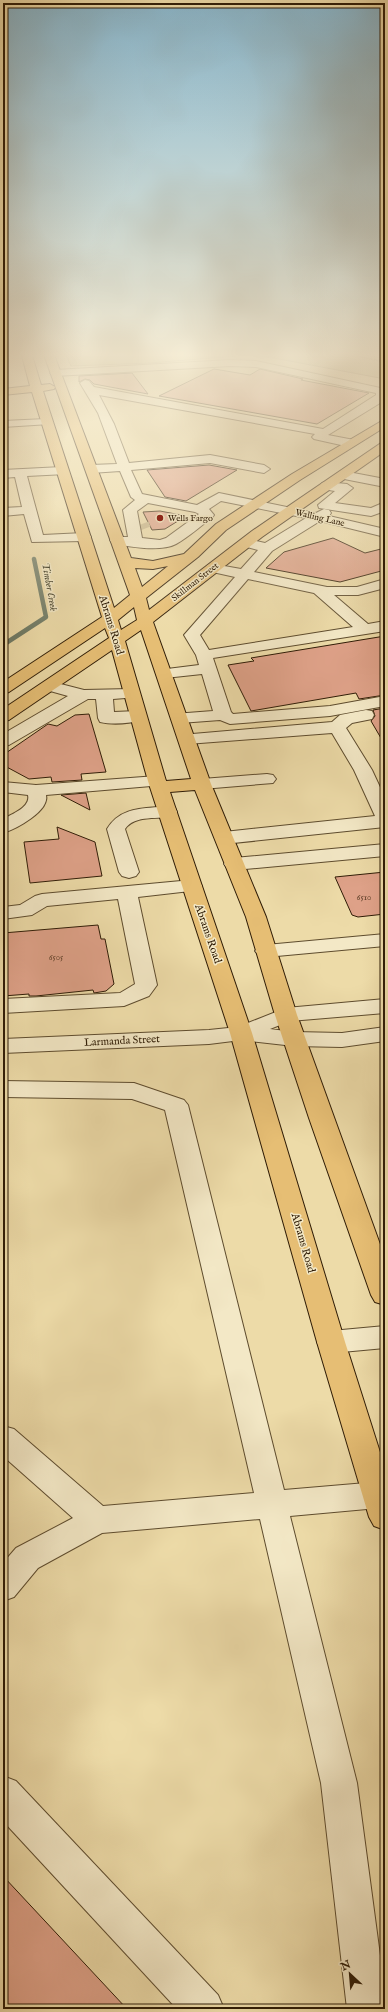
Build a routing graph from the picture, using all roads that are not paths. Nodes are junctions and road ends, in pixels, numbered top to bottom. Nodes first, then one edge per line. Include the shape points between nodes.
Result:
1 (54, 446) edge
2 (82, 446) edge
3 (116, 446) edge
4 (345, 446) edge
5 (369, 446) edge
6 (383, 448) edge
7 (124, 467) junction
8 (385, 468) edge
9 (91, 469) junction
10 (264, 469) dead end
11 (62, 471) junction
12 (3, 474) edge
13 (343, 475) junction
14 (22, 477) junction
15 (368, 480) junction
16 (3, 483) edge
17 (385, 483) edge
18 (326, 486) junction
19 (347, 488) junction
20 (385, 492) edge
21 (145, 499) junction
22 (304, 501) junction
23 (3, 503) edge
24 (255, 504) junction
25 (28, 506) junction
26 (385, 506) edge
27 (198, 509) junction
28 (325, 509) junction
29 (289, 511) junction
30 (3, 512) edge
31 (197, 523) junction
32 (306, 524) junction
33 (267, 527) junction
34 (221, 528) junction
35 (364, 528) junction
36 (137, 530) junction
37 (293, 532) junction
38 (383, 532) edge
39 (352, 536) junction
40 (84, 537) junction
41 (117, 540) junction
42 (171, 540) junction
43 (245, 543) junction
44 (385, 546) edge
45 (267, 548) junction
46 (197, 550) junction
47 (125, 561) junction
48 (213, 568) junction
49 (243, 574) junction
50 (385, 583) edge
51 (318, 589) junction
52 (138, 596) junction
53 (109, 619) junction
54 (145, 621) junction
55 (385, 626) edge
56 (365, 629) junction
57 (117, 641) junction
58 (206, 662) junction
59 (165, 673) junction
60 (49, 686) junction
61 (3, 689) edge
62 (82, 694) junction
63 (104, 694) junction
64 (132, 694) junction
65 (385, 701) edge
66 (385, 710) edge
67 (223, 714) junction
68 (4, 715) edge
69 (138, 716) junction
70 (180, 718) junction
71 (33, 723) junction
72 (337, 727) junction
73 (187, 739) junction
74 (3, 741) edge
75 (267, 778) dead end
76 (158, 784) junction
77 (202, 784) junction
78 (3, 786) edge
79 (36, 790) junction
80 (168, 812) junction
81 (385, 817) edge
82 (385, 821) edge
83 (3, 827) edge
84 (224, 838) junction
85 (385, 850) edge
86 (234, 864) junction
87 (128, 882) junction
88 (192, 886) junction
89 (3, 914) edge
90 (385, 940) edge
91 (266, 950) junction
92 (3, 1006) edge
93 (385, 1006) edge
94 (286, 1015) junction
95 (241, 1033) junction
96 (385, 1034) edge
97 (294, 1039) junction
98 (3, 1046) edge
99 (3, 1089) edge
100 (385, 1295) edge
101 (385, 1337) edge
102 (331, 1342) junction
103 (3, 1438) edge
104 (383, 1502) edge
105 (271, 1504) junction
106 (97, 1520) junction
107 (3, 1587) edge
108 (3, 1794) edge
109 (204, 2009) edge
110 (367, 2009) edge

1 - 11 main road, Abrams Road
2 - 9 main road
3 - 7 street
4 - 24 main road
5 - 6 main road
6 - 13 main road, Skillman Street
7 - 9 street
7 - 10 street via 210,459
7 - 21 street via 137,497
8 - 15 street
9 - 11 main road
9 - 41 main road
11 - 14 street
11 - 40 main road, Abrams Road
12 - 14 street
13 - 15 street
13 - 18 main road, Skillman Street
14 - 16 street
14 - 25 street
15 - 17 street
18 - 19 street
18 - 22 main road, Skillman Street
19 - 20 street
19 - 28 street
21 - 27 street
21 - 36 street via 130,510
22 - 28 street
22 - 29 main road, Skillman Street
23 - 25 street
24 - 27 street, Walling Lane via 219,497
24 - 29 street, Walling Lane
24 - 34 main road
25 - 30 street
25 - 40 street via 37,539
26 - 28 street via 371,512
27 - 31 street via 207,515
28 - 29 street, Walling Lane
28 - 32 street
28 - 35 street, Walling Lane
29 - 33 main road, Skillman Street
31 - 34 street
31 - 42 street
32 - 37 street
32 - 39 street
33 - 37 street
33 - 43 main road, Skillman Street
34 - 46 main road
35 - 38 street, Walling Lane
35 - 39 street
36 - 41 street
36 - 42 street via 161,544
37 - 45 street
39 - 44 street
40 - 53 main road, Abrams Road
41 - 47 main road
42 - 46 street
43 - 45 street
43 - 48 main road, Skillman Street
45 - 49 street
46 - 47 main road via 166,563 151,566 138,566
46 - 52 main road
47 - 52 main road
48 - 49 street
48 - 54 main road, Skillman Street
49 - 51 street
49 - 58 street via 192,635
50 - 51 street via 358,591
51 - 56 street
52 - 53 main road
52 - 54 main road
53 - 57 main road, Abrams Road
53 - 61 main road
54 - 57 main road, Skillman Street
54 - 59 main road
55 - 56 street
56 - 58 street
57 - 60 main road, Skillman Street
57 - 64 main road, Abrams Road
58 - 59 street
58 - 67 street
59 - 70 main road
60 - 62 street
60 - 68 main road, Skillman Street
62 - 63 street
62 - 71 street
63 - 64 street
63 - 69 street via 106,718
64 - 69 main road, Abrams Road
65 - 67 street via 330,711 230,719
66 - 72 street via 346,719
67 - 70 street
68 - 71 street
69 - 76 main road, Abrams Road
70 - 73 main road
71 - 74 street
72 - 73 street
72 - 81 street via 363,770
73 - 77 main road
75 - 77 street
76 - 77 main road
76 - 79 street
76 - 80 main road, Abrams Road
77 - 84 main road
78 - 79 street
79 - 83 street via 38,798 35,808
80 - 87 street via 129,816 119,822 116,829
80 - 88 main road, Abrams Road
82 - 84 street
84 - 86 main road
85 - 86 street
86 - 91 main road via 256,917
87 - 88 street
87 - 89 street via 42,900 25,911
87 - 92 street via 146,986 141,991 124,998
88 - 95 main road, Abrams Road
90 - 91 street
91 - 94 main road
93 - 94 street, Larmanda Street
94 - 95 street, Larmanda Street
94 - 97 main road
95 - 97 street, Larmanda Street
95 - 98 street, Larmanda Street
95 - 102 main road, Abrams Road
96 - 97 street, Larmanda Street via 342,1040
97 - 100 main road
99 - 105 street via 134,1091 176,1105
101 - 102 street
102 - 104 main road, Abrams Road
103 - 106 street
104 - 105 street
105 - 106 street
105 - 110 street via 339,1783
106 - 107 street via 27,1558
108 - 109 street

